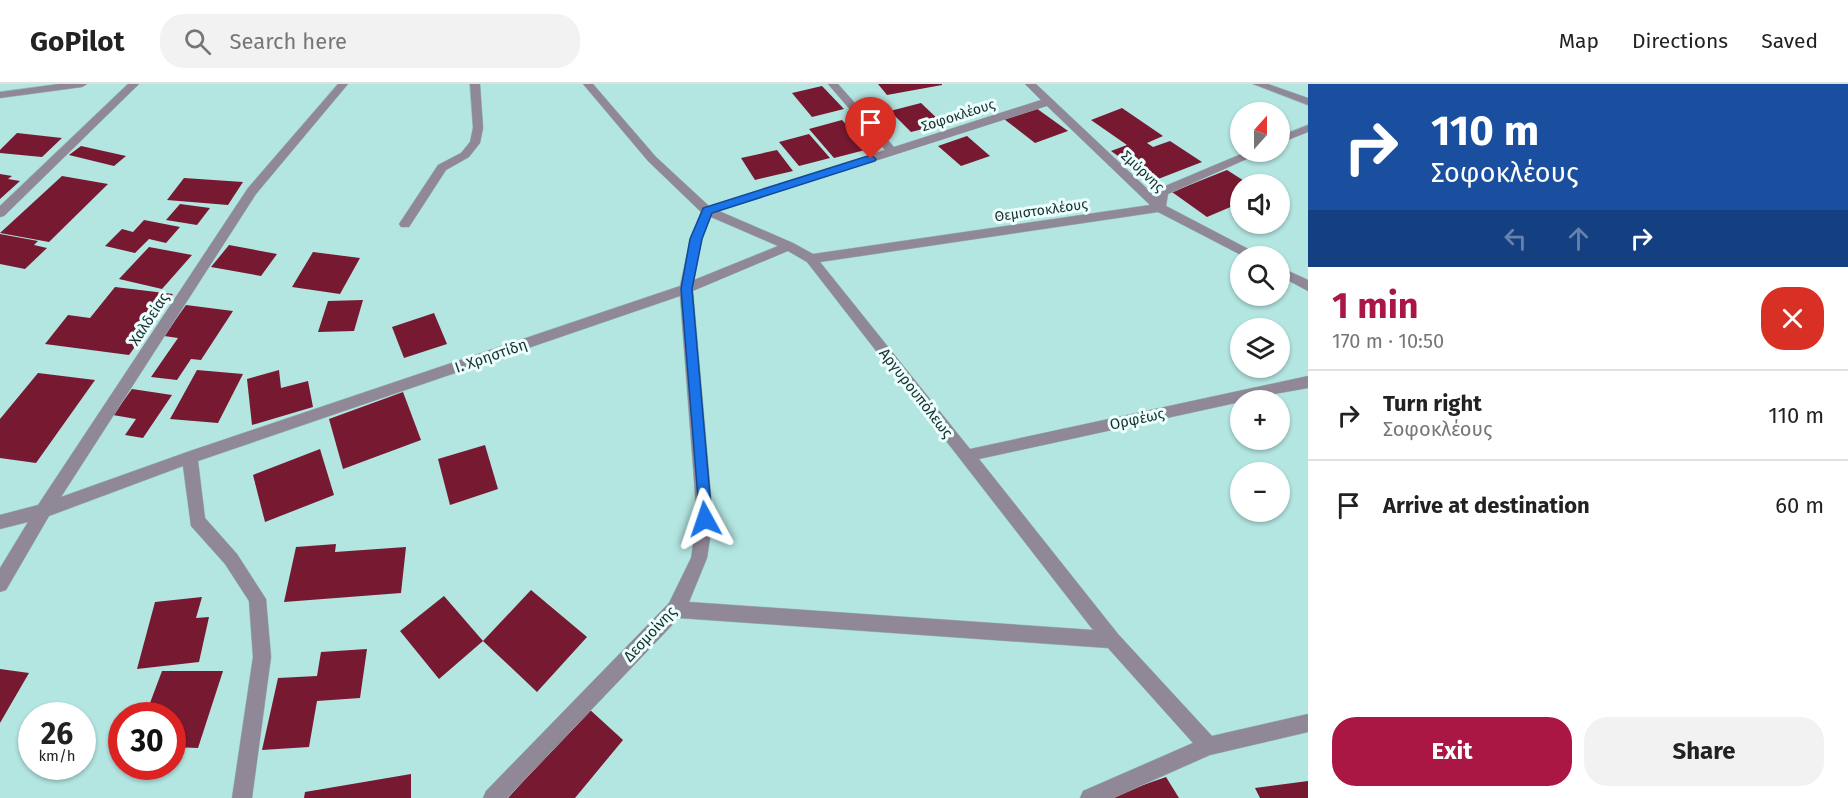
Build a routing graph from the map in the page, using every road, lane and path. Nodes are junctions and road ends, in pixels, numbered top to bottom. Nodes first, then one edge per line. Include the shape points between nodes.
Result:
1 (82, 84) edge
2 (134, 84) edge
3 (343, 84) edge
4 (475, 84) edge
5 (588, 84) edge
6 (833, 84) edge
7 (1030, 84) edge
8 (1258, 84) edge
9 (0, 95) edge
10 (1047, 102) junction
11 (1308, 102) edge
12 (1308, 128) edge
13 (1290, 136) edge
14 (892, 152) junction
15 (1231, 162) edge
16 (1160, 208) junction
17 (707, 211) junction
18 (0, 213) edge
19 (405, 224) dead end
20 (789, 246) junction
21 (1233, 246) edge
22 (811, 259) junction
23 (1290, 276) edge
24 (1308, 286) edge
25 (686, 289) junction
26 (1308, 382) edge
27 (965, 456) junction
28 (189, 457) junction
29 (43, 511) junction
30 (0, 522) edge
31 (0, 584) edge
32 (675, 609) junction
33 (1113, 640) junction
34 (1308, 723) edge
35 (1209, 746) junction
36 (242, 798) edge
37 (493, 798) edge
38 (1090, 798) edge

1 - 9 street
2 - 18 street
3 - 29 street, Χαλδείας via 252,190
4 - 19 street via 475,143 465,155 442,168
5 - 17 street, Αργυρουπόλεως via 652,159
6 - 14 street
7 - 10 street, Σμύρνης
8 - 11 street
10 - 14 street, Σοφοκλέους
10 - 16 street, Σμύρνης
12 - 13 street
14 - 17 street, Σοφοκλέους
15 - 16 street via 1162,192
16 - 21 street, Σμύρνης
16 - 22 street, Θεμιστοκλέους
17 - 20 street, Αργυρουπόλεως
17 - 25 street, Δεσμοίνης via 696,239
20 - 22 street, Αργυρουπόλεως
20 - 25 street, Ι. Χρηστίδη
22 - 27 street, Αργυρουπόλεως
23 - 24 street
25 - 28 street, Ι. Χρηστίδη
25 - 32 street, Δεσμοίνης via 705,519 699,558
26 - 27 street, Ορφέως
27 - 33 street, Αργυρουπόλεως
28 - 29 street, Ι. Χρηστίδη
28 - 36 street via 197,521 231,559 257,599 262,657
29 - 30 street, Ι. Χρηστίδη
29 - 31 street, Χαλδείας
32 - 33 street
32 - 37 street, Δεσμοίνης
33 - 35 street, Αργυρουπόλεως
34 - 35 street
35 - 38 street

